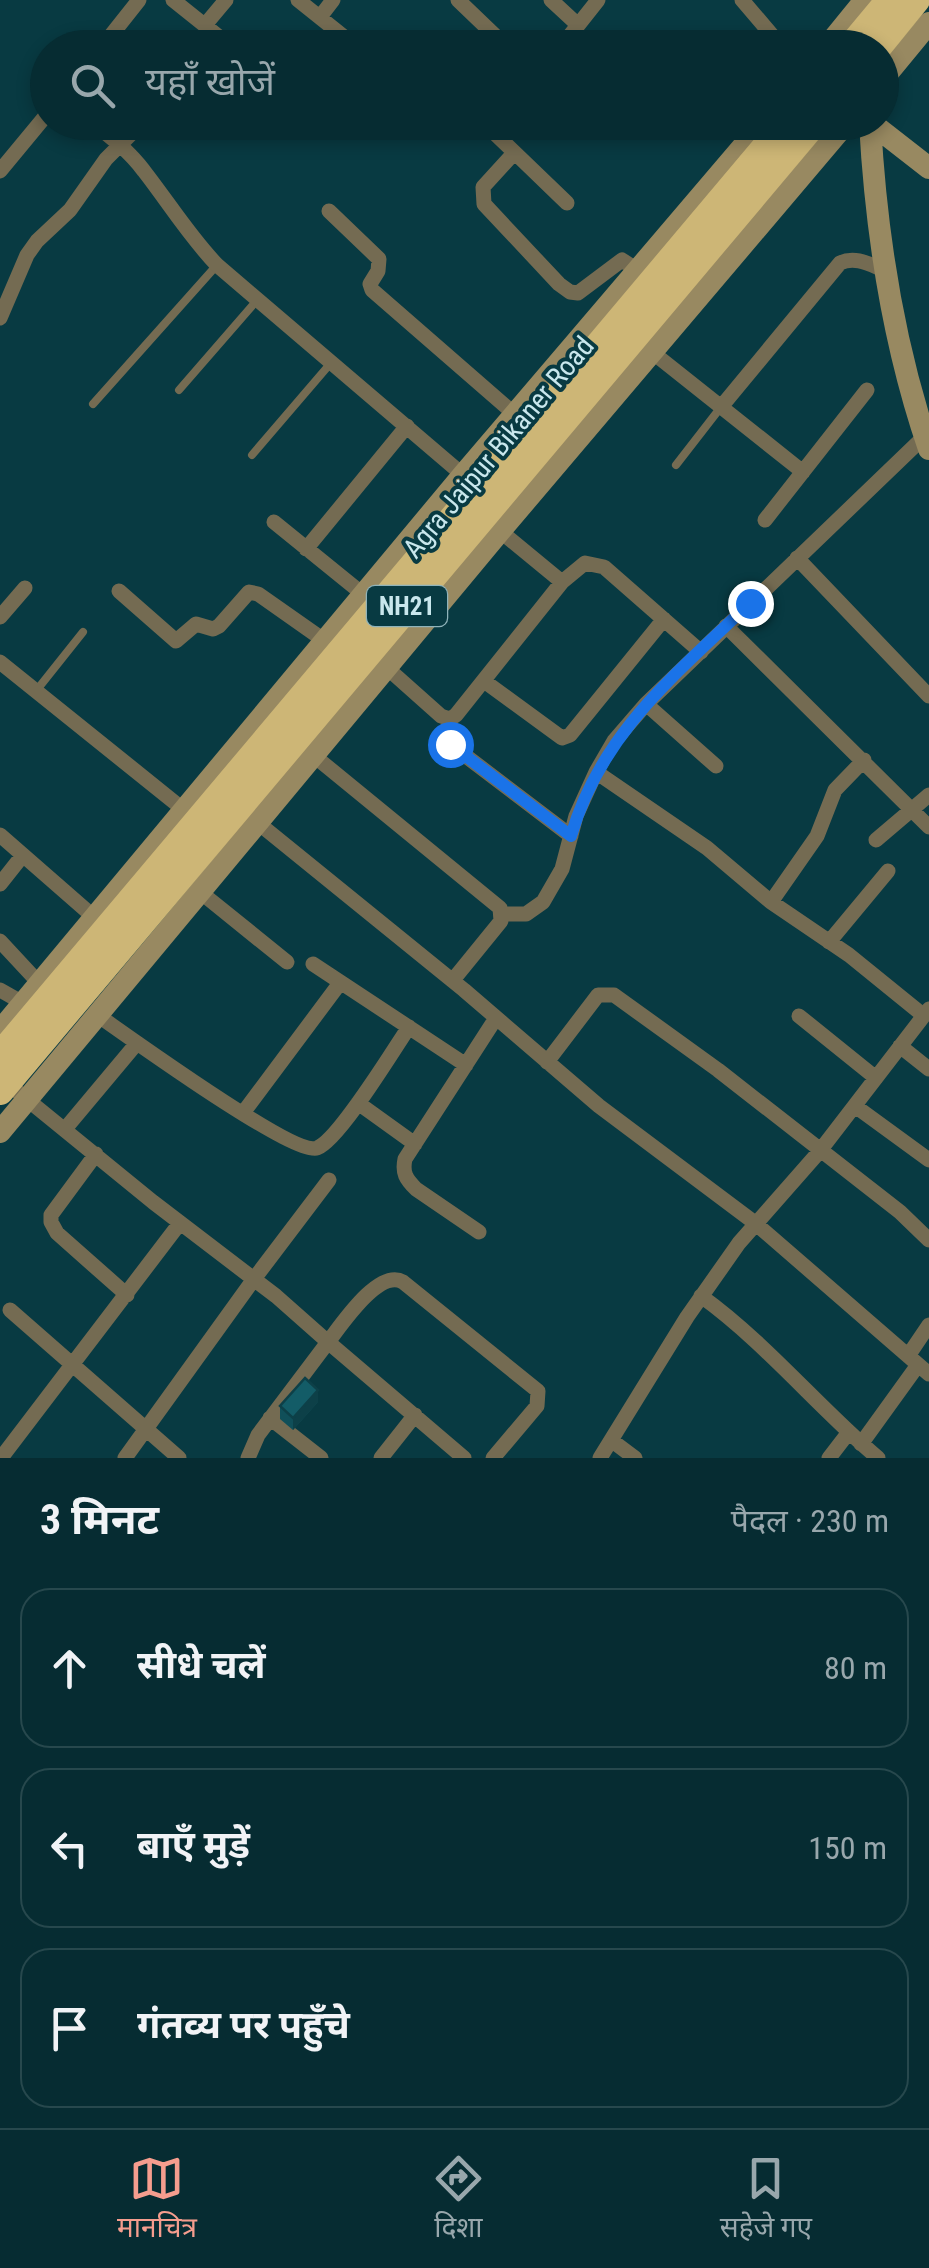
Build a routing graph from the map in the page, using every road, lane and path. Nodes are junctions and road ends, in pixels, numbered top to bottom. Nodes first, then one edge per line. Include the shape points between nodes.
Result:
1 (139, 0) edge
2 (173, 0) edge
3 (226, 0) edge
4 (298, 0) edge
5 (334, 0) edge
6 (458, 0) edge
7 (551, 0) edge
8 (598, 0) edge
9 (742, 0) edge
10 (864, 0) edge
11 (890, 0) edge
12 (916, 0) edge
13 (320, 18) junction
14 (929, 23) edge
15 (578, 26) junction
16 (210, 29) joint
17 (115, 30) edge
18 (336, 30) edge
19 (489, 30) edge
20 (575, 30) edge
21 (768, 30) edge
22 (840, 30) edge
23 (865, 30) edge
24 (892, 30) edge
25 (899, 59) edge
26 (30, 135) edge
27 (115, 140) edge
28 (124, 140) edge
29 (501, 140) edge
30 (749, 140) edge
31 (771, 140) edge
32 (800, 140) edge
33 (831, 140) edge
34 (872, 140) edge
35 (893, 140) edge
36 (120, 144) junction
37 (514, 153) junction
38 (929, 168) edge
39 (0, 171) edge
40 (567, 204) dead end
41 (330, 211) dead end
42 (218, 265) junction
43 (884, 270) junction
44 (639, 271) junction
45 (258, 299) junction
46 (0, 318) edge
47 (652, 352) junction
48 (331, 362) junction
49 (179, 390) dead end
50 (867, 390) dead end
51 (92, 404) dead end
52 (722, 407) junction
53 (522, 422) junction
54 (407, 426) junction
55 (927, 442) edge
56 (252, 456) dead end
57 (676, 465) dead end
58 (803, 472) junction
59 (463, 474) junction
60 (765, 520) dead end
61 (274, 522) dead end
62 (500, 531) junction
63 (306, 549) junction
64 (797, 558) junction
65 (562, 582) junction
66 (25, 588) dead end
67 (119, 591) dead end
68 (364, 595) junction
69 (0, 617) edge
70 (664, 619) junction
71 (726, 626) junction
72 (82, 632) dead end
73 (325, 641) junction
74 (701, 652) junction
75 (0, 662) edge
76 (386, 668) junction
77 (484, 681) junction
78 (36, 691) junction
79 (929, 696) edge
80 (646, 704) junction
81 (450, 719) junction
82 (313, 755) junction
83 (864, 760) junction
84 (716, 766) dead end
85 (596, 772) junction
86 (929, 796) edge
87 (184, 810) junction
88 (913, 810) junction
89 (247, 815) junction
90 (929, 827) edge
91 (0, 836) edge
92 (571, 836) junction
93 (876, 840) dead end
94 (23, 855) junction
95 (888, 872) dead end
96 (0, 884) edge
97 (199, 891) junction
98 (772, 902) junction
99 (502, 914) junction
100 (95, 918) junction
101 (0, 940) edge
102 (829, 942) junction
103 (287, 962) dead end
104 (313, 964) dead end
105 (453, 980) junction
106 (340, 983) junction
107 (39, 984) junction
108 (0, 990) edge
109 (23, 1003) junction
110 (926, 1012) edge
111 (96, 1014) junction
112 (798, 1016) dead end
113 (496, 1018) junction
114 (410, 1026) junction
115 (0, 1031) edge
116 (138, 1043) junction
117 (900, 1046) junction
118 (547, 1062) junction
119 (466, 1065) junction
120 (929, 1069) edge
121 (876, 1078) junction
122 (8, 1082) edge
123 (358, 1103) junction
124 (854, 1106) junction
125 (243, 1113) junction
126 (65, 1129) junction
127 (0, 1132) edge
128 (414, 1144) junction
129 (820, 1152) junction
130 (96, 1154) junction
131 (929, 1160) edge
132 (330, 1180) dead end
133 (755, 1223) junction
134 (180, 1224) junction
135 (479, 1232) dead end
136 (929, 1240) edge
137 (254, 1279) junction
138 (127, 1295) junction
139 (702, 1296) junction
140 (10, 1310) dead end
141 (929, 1325) edge
142 (328, 1342) junction
143 (74, 1364) junction
144 (918, 1365) edge
145 (415, 1415) junction
146 (270, 1418) junction
147 (146, 1430) junction
148 (855, 1438) junction
149 (611, 1440) junction
150 (2, 1458) edge
151 (125, 1458) edge
152 (179, 1458) edge
153 (248, 1458) edge
154 (320, 1458) edge
155 (381, 1458) edge
156 (464, 1458) edge
157 (493, 1458) edge
158 (600, 1458) edge
159 (635, 1458) edge
160 (829, 1458) edge
161 (878, 1458) edge

1 - 17 street
2 - 16 street
3 - 16 street
4 - 13 street
5 - 13 street
6 - 19 street
7 - 15 street
8 - 15 street
9 - 21 street
10 - 22 street
11 - 23 highway
12 - 24 highway
13 - 18 street
14 - 25 street
15 - 20 street
26 - 39 street
27 - 36 street
28 - 36 street
29 - 37 street
30 - 44 street
31 - 53 highway, Agra Jaipur Bikaner Road / NH21
32 - 89 highway, Agra Jaipur Bikaner Road / NH21
33 - 47 street
34 - 43 street
35 - 38 street
36 - 42 street
36 - 46 street via 37,241
37 - 40 street
37 - 44 street via 483,187 484,204 559,284 578,293 622,260
41 - 53 street via 380,259 372,290
42 - 45 street
42 - 51 lane
43 - 52 street via 857,260 840,263
43 - 55 street
44 - 53 street
45 - 48 street
45 - 49 lane
47 - 52 street
47 - 62 street
48 - 54 street
48 - 56 lane
50 - 58 street
52 - 57 lane
52 - 58 street
53 - 59 street
53 - 122 highway, Agra Jaipur Bikaner Road / NH21
54 - 59 street
54 - 63 street
55 - 64 street
58 - 60 street
59 - 68 street
61 - 63 street
62 - 65 street
62 - 76 street
63 - 68 street
64 - 71 street
64 - 79 street
65 - 70 street via 595,562
65 - 77 street
66 - 69 street
67 - 73 street via 176,641 196,624 213,630 249,592
68 - 73 street
70 - 74 street
70 - 77 street via 562,738
71 - 74 street
71 - 83 street
72 - 78 lane
73 - 87 street
74 - 80 street
75 - 78 street
76 - 81 street
76 - 82 street
77 - 81 street
78 - 87 street
80 - 84 street
80 - 85 street
81 - 92 street via 450,744
82 - 89 street
82 - 99 street
83 - 88 street
83 - 98 street via 835,790 817,836
85 - 92 street
85 - 98 street
86 - 88 street
87 - 100 street
88 - 90 street
88 - 93 street
89 - 97 street
89 - 105 street
89 - 122 highway, Agra Jaipur Bikaner Road / NH21
91 - 94 street
92 - 99 street via 543,902 526,914
94 - 96 street
94 - 100 street
95 - 102 street
97 - 103 street
97 - 111 street
98 - 102 street
99 - 105 street
100 - 107 street
101 - 107 street
102 - 110 street
104 - 106 street
105 - 113 street
106 - 114 street
106 - 125 street
107 - 109 street
108 - 109 street
109 - 115 street
110 - 117 street
111 - 116 street
111 - 122 street
112 - 121 street
113 - 118 street
113 - 119 street
114 - 119 street
114 - 123 street
116 - 125 street
116 - 126 street
117 - 120 street
117 - 121 street
118 - 129 street via 598,995 614,995
118 - 133 street
119 - 128 street
121 - 124 street
122 - 126 street
122 - 127 street
123 - 125 street via 312,1148
123 - 128 street
124 - 129 street
124 - 131 street
126 - 130 street
128 - 135 street via 403,1170 407,1181
129 - 133 street
129 - 136 street
130 - 134 street
130 - 138 street via 51,1222
132 - 137 street
133 - 139 street
133 - 144 street
134 - 137 street
134 - 138 street
137 - 142 street
137 - 147 street
138 - 143 street
139 - 148 street
139 - 149 street
140 - 143 street
141 - 144 street
142 - 145 street
142 - 146 street
142 - 157 street via 388,1279 404,1282 538,1391 537,1406
143 - 147 street
143 - 150 street
144 - 148 street
145 - 155 street
145 - 156 street
146 - 153 street
146 - 154 street
147 - 151 street
147 - 152 street
148 - 160 street
148 - 161 street
149 - 158 street
149 - 159 street

